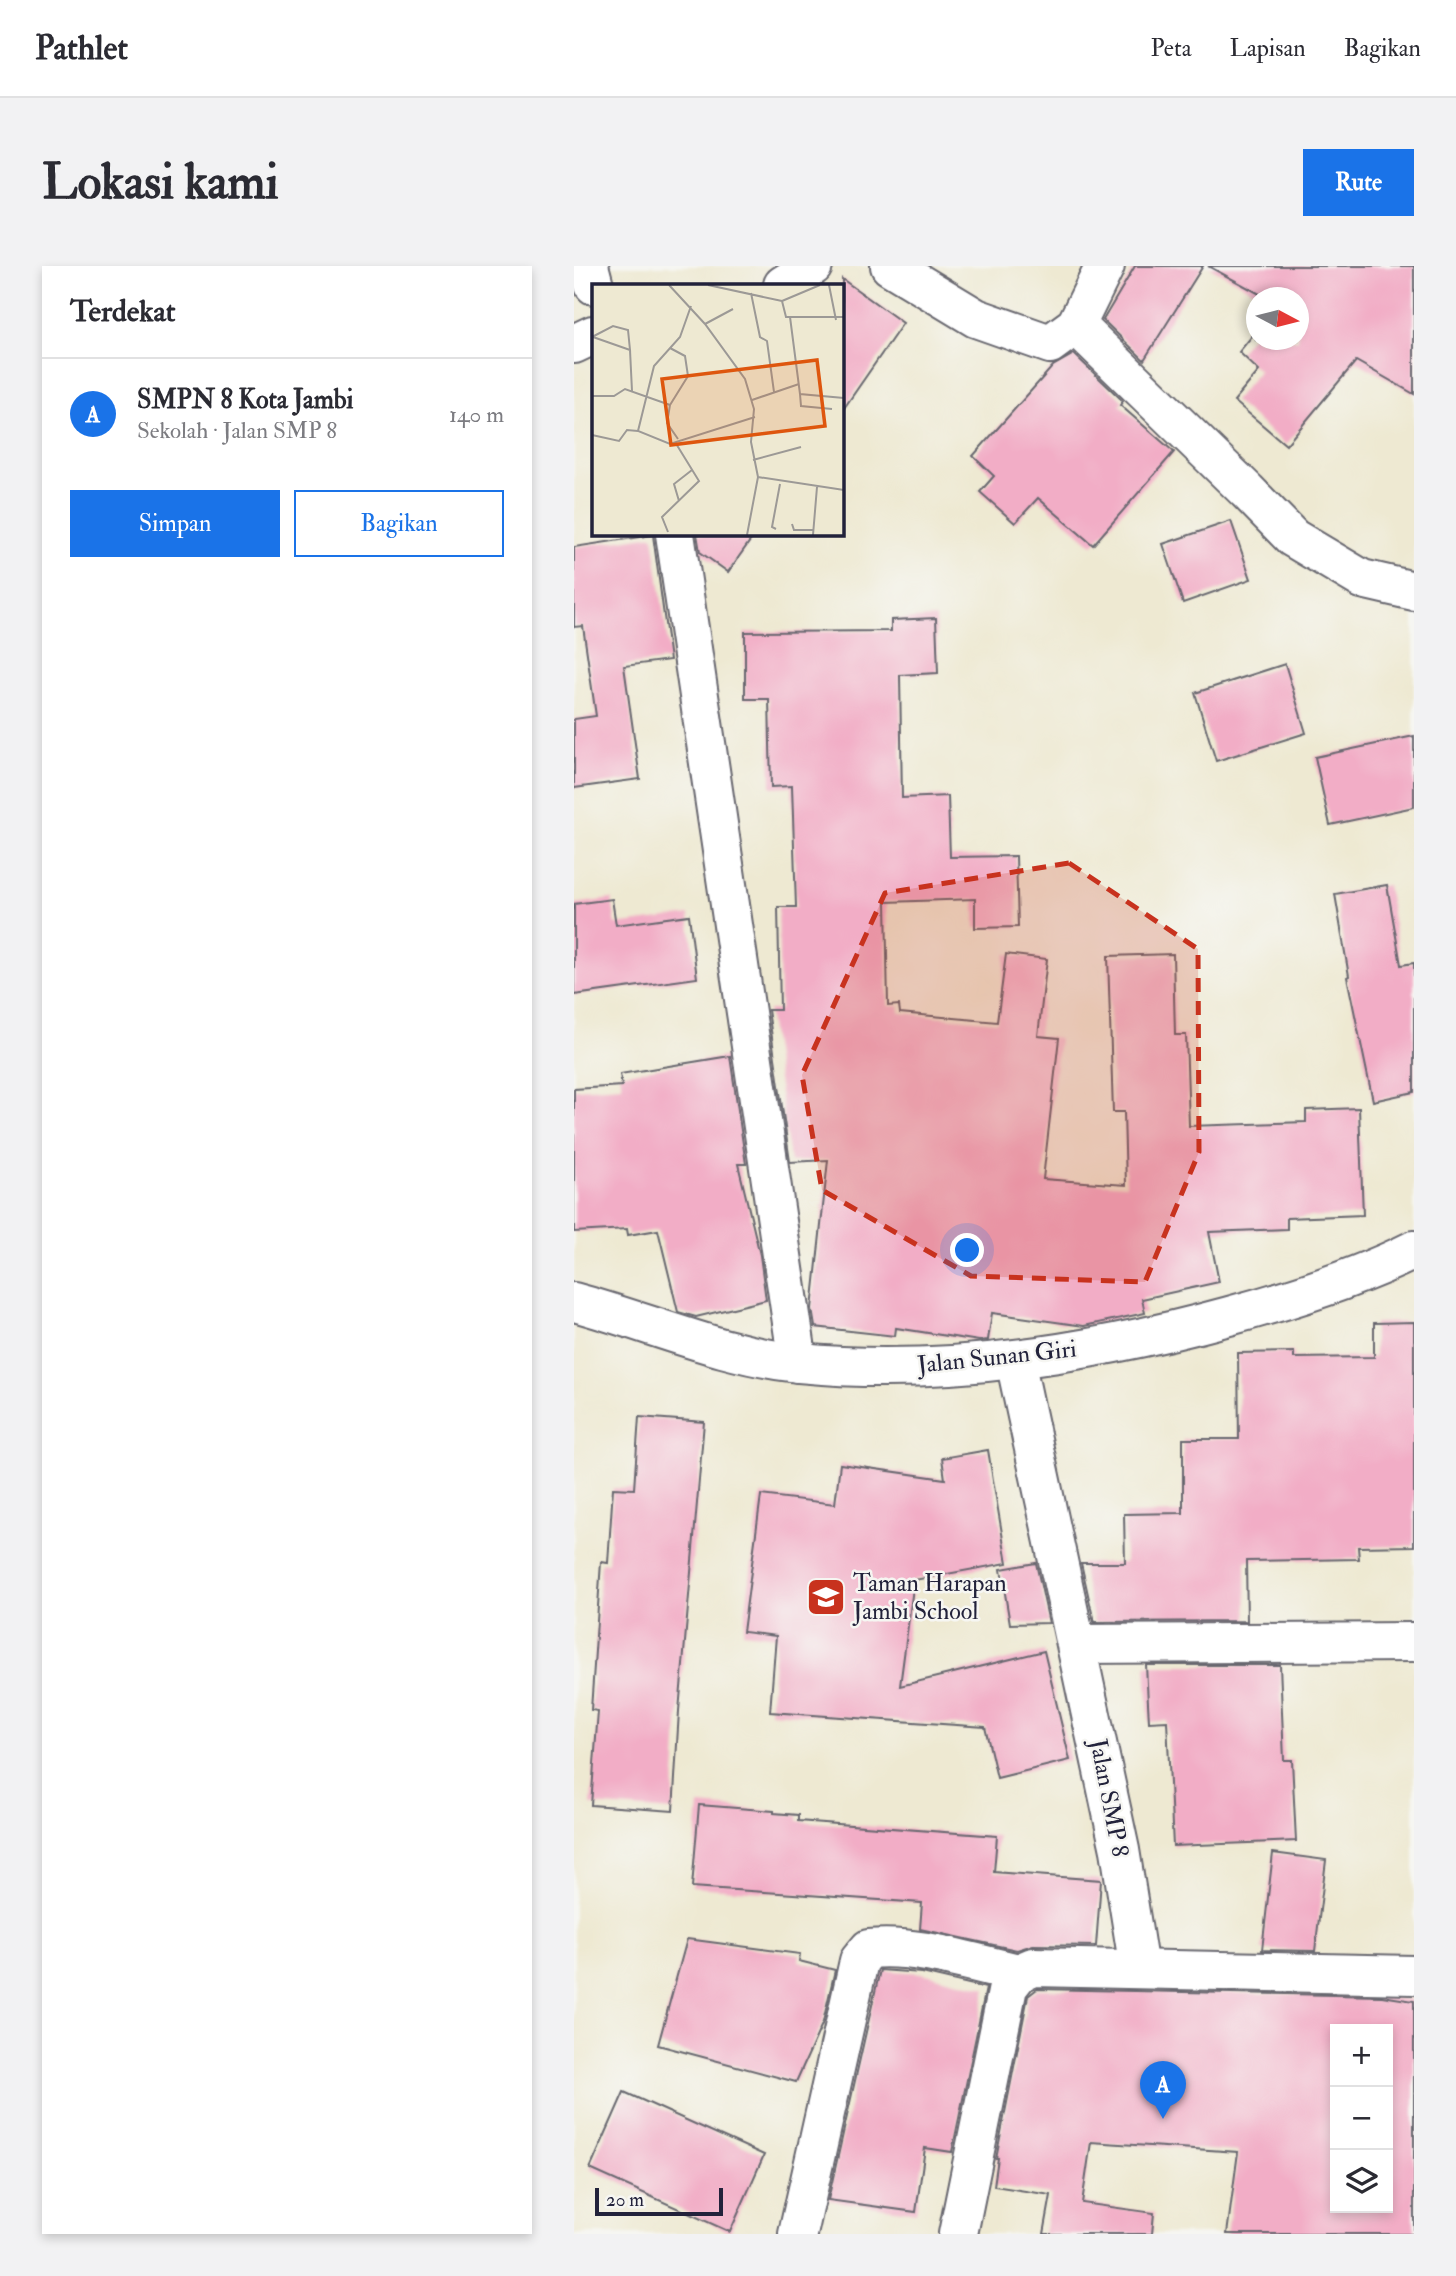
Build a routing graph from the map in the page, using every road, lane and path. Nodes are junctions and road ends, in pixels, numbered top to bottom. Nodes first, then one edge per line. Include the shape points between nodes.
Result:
1 (589, 266) edge
2 (814, 266) edge
3 (890, 266) edge
4 (1105, 266) edge
5 (594, 284) edge
6 (785, 284) edge
7 (1076, 325) junction
8 (592, 335) edge
9 (574, 344) edge
10 (675, 536) edge
11 (1414, 591) edge
12 (1414, 1250) edge
13 (574, 1302) edge
14 (1015, 1360) junction
15 (798, 1363) junction
16 (1414, 1642) edge
17 (1077, 1644) junction
18 (1139, 1969) junction
19 (1019, 1973) junction
20 (1414, 1975) edge
21 (798, 2234) edge
22 (958, 2234) edge

1 - 5 street
2 - 6 street
3 - 7 street via 976,318 1050,344
4 - 7 street
7 - 11 street via 1293,538 1362,579
8 - 9 street
10 - 15 street
12 - 14 street, Jalan Sunan Giri via 1289,1300 1172,1332
13 - 15 street, Jalan Sunan Giri via 726,1350
14 - 15 street, Jalan Sunan Giri via 902,1368
14 - 17 street, Jalan SMP 8
16 - 17 street
17 - 18 street, Jalan SMP 8 via 1120,1850
18 - 19 street via 1033,1967
18 - 20 street
19 - 21 street via 908,1949 869,1949 859,1961
19 - 22 street via 1008,1987

